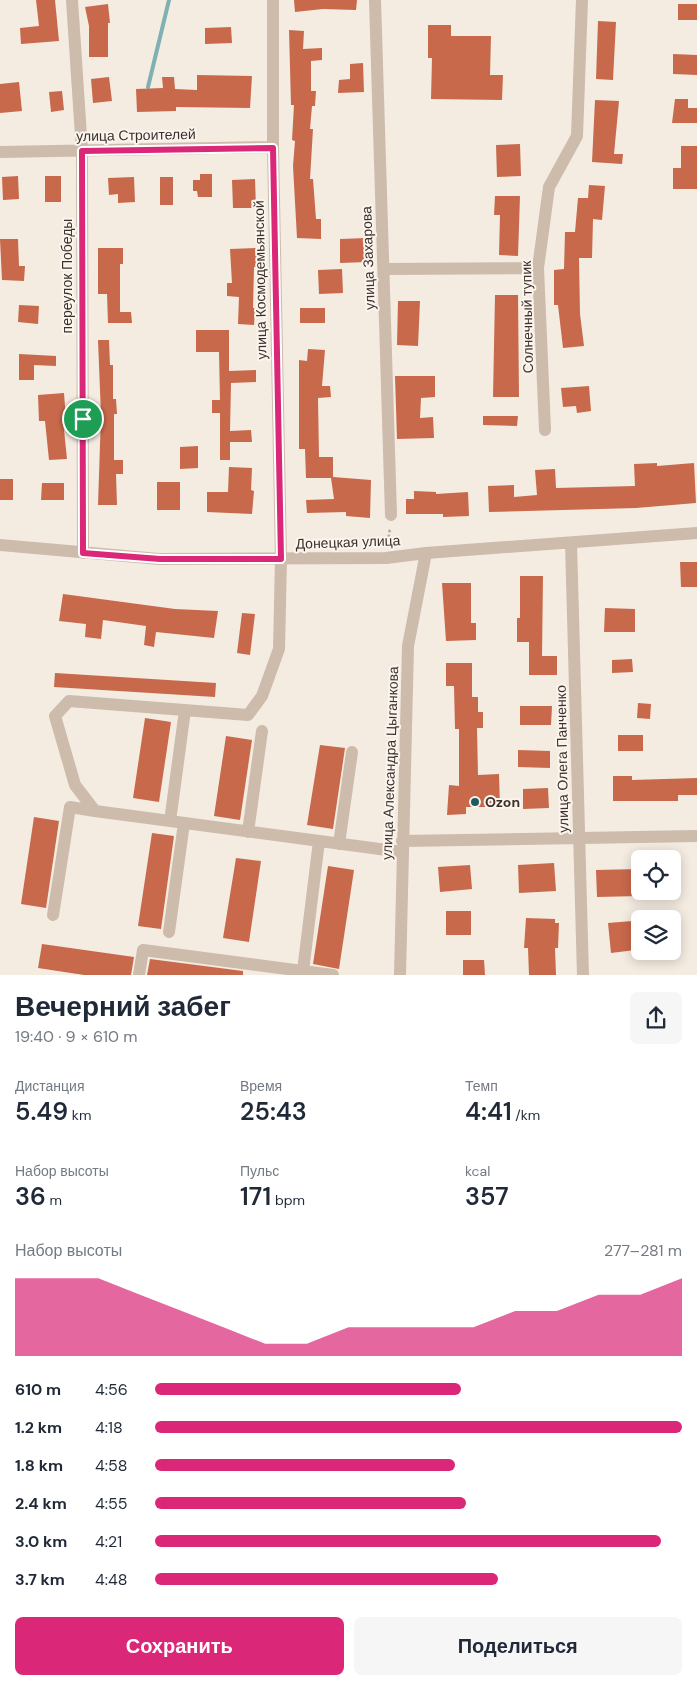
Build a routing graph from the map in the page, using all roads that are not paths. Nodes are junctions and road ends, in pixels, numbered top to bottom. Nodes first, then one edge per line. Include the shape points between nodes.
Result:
1 (72, 0) edge
2 (273, 0) edge
3 (375, 0) edge
4 (582, 0) edge
5 (273, 148) junction
6 (82, 151) junction
7 (0, 152) edge
8 (538, 268) junction
9 (384, 269) junction
10 (545, 430) dead end
11 (392, 515) road end
12 (697, 534) edge
13 (571, 543) junction
14 (0, 545) edge
15 (83, 553) junction
16 (426, 553) junction
17 (281, 559) junction
18 (186, 710) junction
19 (262, 731) dead end
20 (352, 752) dead end
21 (96, 811) junction
22 (171, 814) dead end
23 (184, 823) junction
24 (248, 832) junction
25 (697, 836) edge
26 (578, 838) junction
27 (319, 841) junction
28 (339, 844) junction
29 (402, 847) junction
30 (53, 915) dead end
31 (169, 932) dead end
32 (259, 970) edge
33 (303, 971) junction
34 (139, 975) edge
35 (333, 975) edge
36 (400, 975) edge
37 (583, 975) edge

1 - 6 street, переулок Победы
2 - 5 street, улица Космодемьянской
3 - 9 street, улица Захарова
4 - 8 street, Солнечный тупик via 577,136 549,186
5 - 6 street, улица Строителей
5 - 17 street, улица Космодемьянской
6 - 7 street, улица Строителей
6 - 15 street, переулок Победы
8 - 9 street
8 - 10 street, Солнечный тупик
9 - 11 street, улица Захарова
12 - 13 street, Донецкая улица
13 - 16 street, Донецкая улица
13 - 26 street, улица Олега Панченко
14 - 15 street, Донецкая улица
15 - 17 street, Донецкая улица via 160,559
16 - 17 street, Донецкая улица via 386,558
16 - 29 street, улица Александра Цыганкова via 408,646
17 - 18 street, улица Космодемьянской via 279,649 262,696 248,715
18 - 21 street via 69,701 55,716 75,785
18 - 22 street
19 - 24 street
20 - 28 street
21 - 23 street
21 - 30 street via 70,807
23 - 24 street
23 - 31 street
24 - 27 street
25 - 26 street
26 - 29 street
26 - 37 street, улица Олега Панченко
27 - 28 street
27 - 33 street
28 - 29 street
29 - 36 street, улица Александра Цыганкова
32 - 33 street
32 - 34 street via 144,950
33 - 35 street

